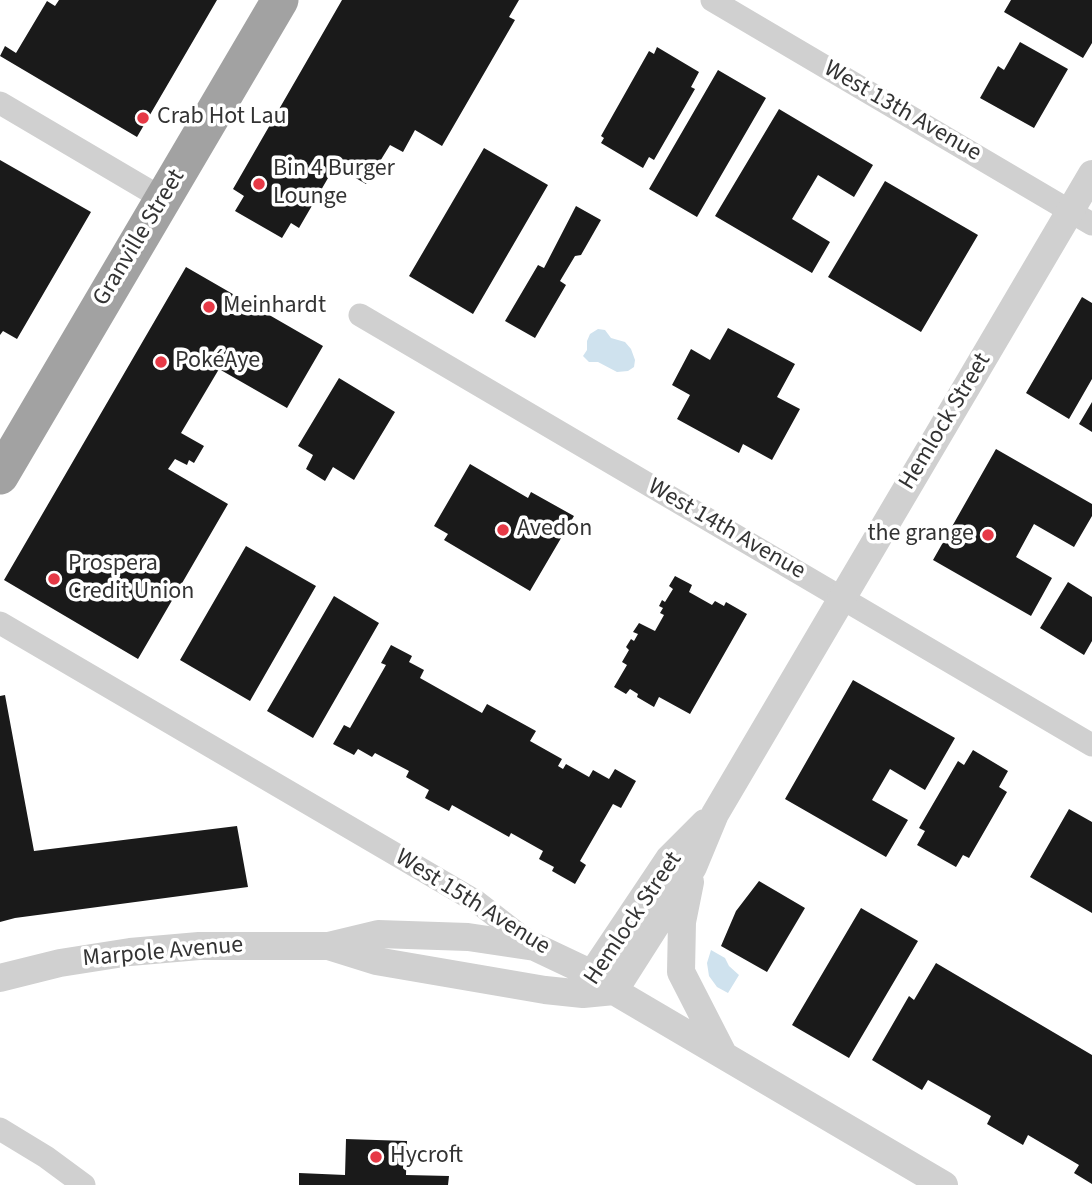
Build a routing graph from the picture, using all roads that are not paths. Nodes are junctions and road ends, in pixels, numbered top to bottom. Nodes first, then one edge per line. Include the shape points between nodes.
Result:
1 (280, 0) edge
2 (712, 0) edge
3 (0, 103) edge
4 (1092, 174) edge
5 (163, 199) junction
6 (1081, 218) edge
7 (360, 315) dead end
8 (0, 476) edge
9 (842, 598) junction
10 (0, 623) edge
11 (1092, 745) edge
12 (715, 814) junction
13 (693, 867) junction
14 (328, 946) junction
15 (535, 947) junction
16 (0, 978) edge
17 (596, 986) junction
18 (723, 1054) junction
19 (0, 1129) edge
20 (84, 1185) edge
21 (944, 1185) edge

1 - 5 highway, Granville Street
2 - 6 street, West 13th Avenue
3 - 5 street
4 - 6 street, Hemlock Street
5 - 8 highway, Granville Street
6 - 9 street, Hemlock Street
7 - 9 street, West 14th Avenue
9 - 11 street, West 14th Avenue
9 - 12 street, Hemlock Street
10 - 15 street, West 15th Avenue via 477,902
12 - 13 street, Hemlock Street
12 - 17 street, Hemlock Street via 669,859
13 - 17 street, Hemlock Street
13 - 18 street via 682,922 681,972
14 - 15 street, Marpole Avenue via 378,934 468,937
14 - 16 street, Marpole Avenue via 200,946 130,952
14 - 17 street, Marpole Avenue via 376,961
15 - 17 street, West 15th Avenue
17 - 18 street, West 15th Avenue
18 - 21 street, West 15th Avenue
19 - 20 street

